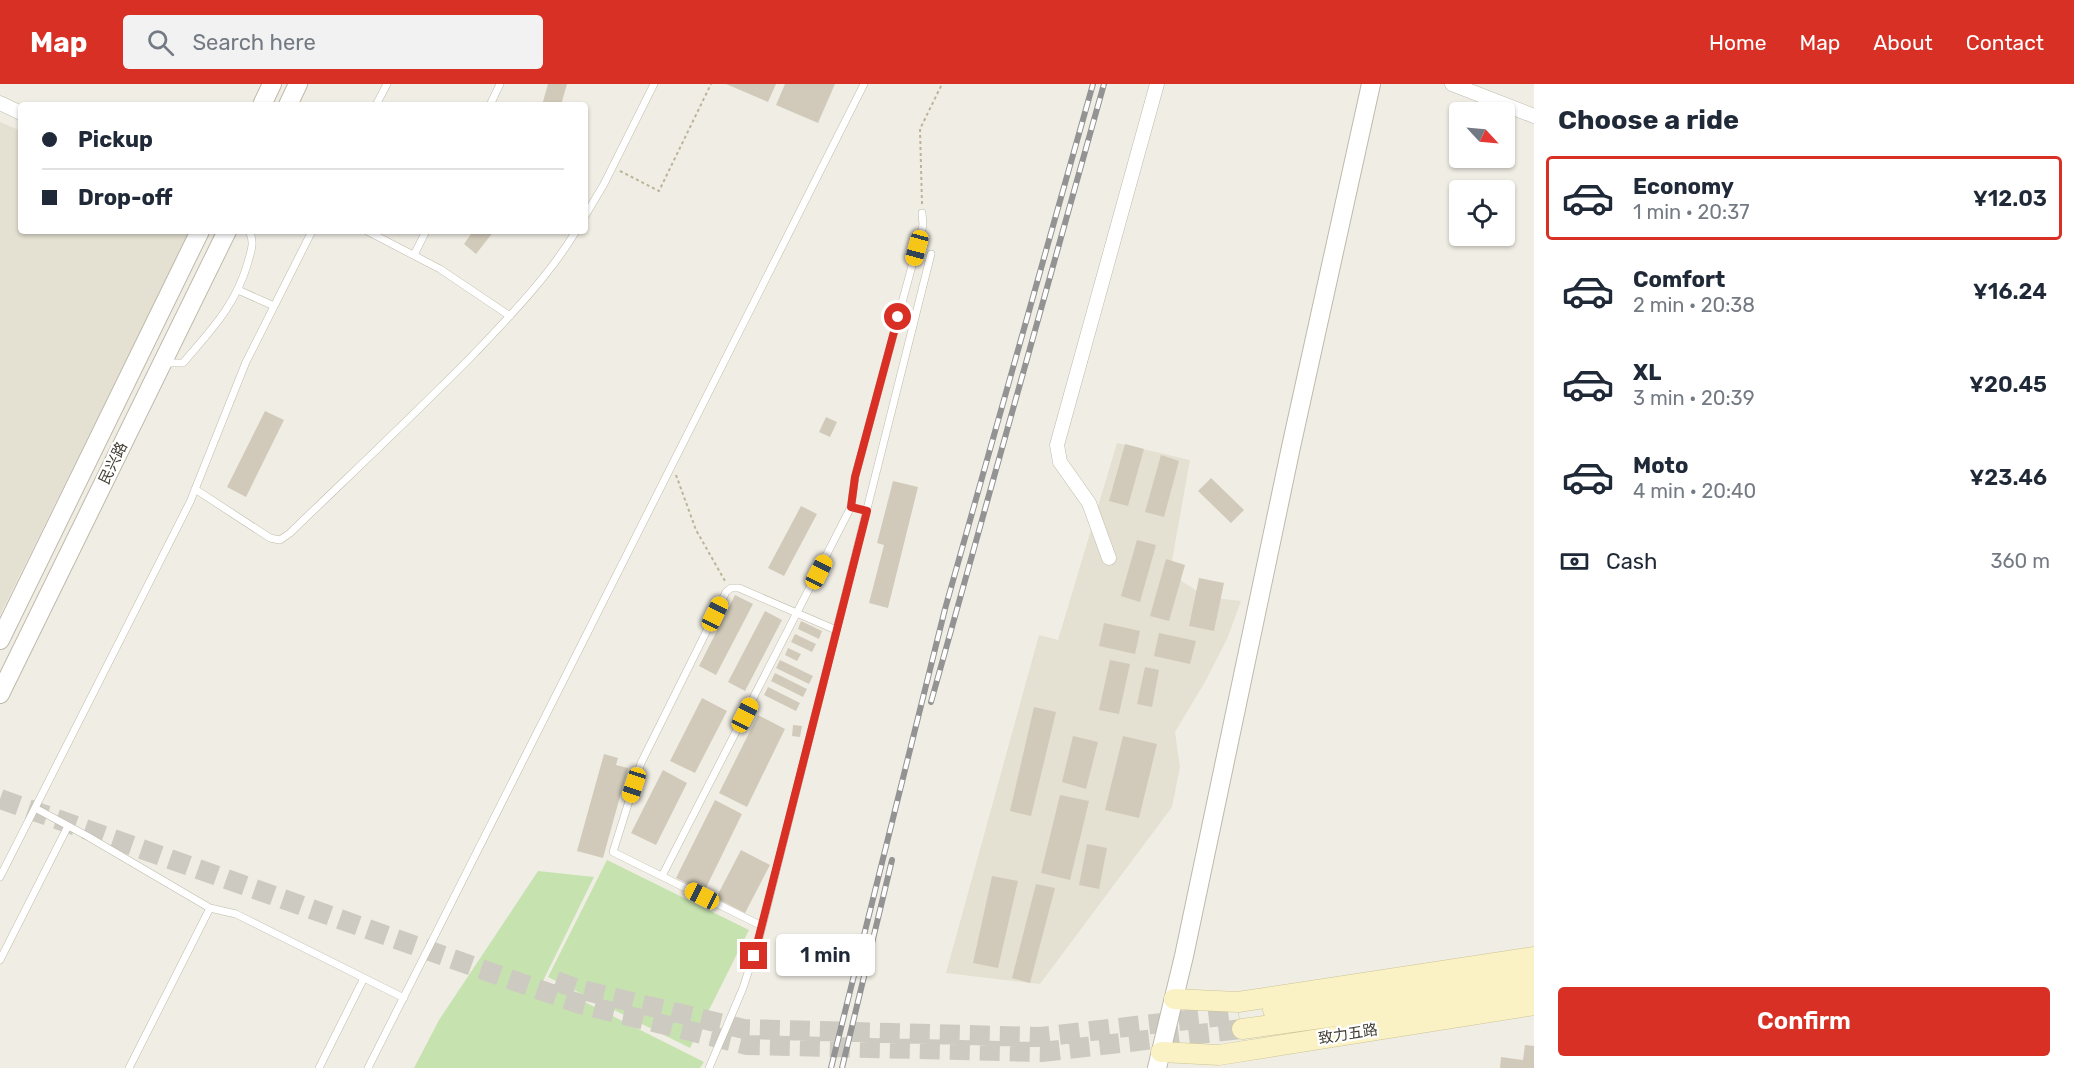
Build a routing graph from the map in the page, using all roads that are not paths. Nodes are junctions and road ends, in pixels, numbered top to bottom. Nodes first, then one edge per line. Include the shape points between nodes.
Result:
1 (272, 84) edge
2 (298, 84) edge
3 (387, 84) edge
4 (500, 84) edge
5 (654, 84) edge
6 (864, 84) edge
7 (1157, 84) edge
8 (1371, 84) edge
9 (1452, 84) edge
10 (263, 102) edge
11 (289, 102) edge
12 (378, 102) edge
13 (491, 102) edge
14 (0, 103) edge
15 (18, 112) edge
16 (1534, 116) edge
17 (588, 211) edge
18 (922, 213) road end
19 (199, 234) edge
20 (226, 234) edge
21 (250, 234) edge
22 (310, 234) edge
23 (373, 234) edge
24 (424, 234) edge
25 (574, 234) edge
26 (414, 255) junction
27 (931, 255) dead end
28 (238, 290) junction
29 (274, 306) junction
30 (510, 316) junction
31 (162, 363) junction
32 (195, 489) junction
33 (851, 507) junction
34 (867, 511) junction
35 (1109, 558) dead end
36 (797, 614) junction
37 (836, 630) junction
38 (0, 640) edge
39 (0, 694) edge
40 (35, 808) junction
41 (68, 826) junction
42 (662, 876) junction
43 (0, 877) edge
44 (210, 908) junction
45 (762, 926) junction
46 (1534, 957) edge
47 (0, 960) edge
48 (1534, 971) edge
49 (364, 978) junction
50 (1534, 989) edge
51 (404, 998) junction
52 (1174, 999) junction
53 (1534, 1005) edge
54 (1240, 1015) junction
55 (1242, 1051) junction
56 (1159, 1060) edge
57 (129, 1068) edge
58 (319, 1068) edge
59 (368, 1068) edge
60 (709, 1068) edge

1 - 10 street
2 - 11 street
3 - 12 lane
4 - 13 lane
5 - 17 lane
6 - 51 lane
7 - 35 street via 1058,444 1060,462 1089,503
8 - 52 street
9 - 16 street
14 - 15 street
18 - 33 lane via 923,225 855,477
19 - 38 street, 民兴路
20 - 31 street, 民兴路
21 - 28 lane via 252,245
22 - 29 lane
23 - 26 lane
24 - 26 lane
25 - 30 lane
26 - 30 lane
27 - 34 lane
28 - 29 lane
28 - 31 lane via 226,313 183,363
29 - 32 lane via 246,362
30 - 32 lane via 455,374 280,540 270,538
31 - 39 street, 民兴路
32 - 40 lane
33 - 34 lane
33 - 36 lane
34 - 37 lane
36 - 37 lane
36 - 42 lane
36 - 42 lane via 739,588 726,592 641,763 613,852
37 - 45 lane
40 - 41 lane
40 - 43 lane
41 - 44 lane
41 - 47 lane
42 - 45 lane
44 - 49 lane via 236,914
44 - 57 lane
45 - 60 lane via 743,988
46 - 54 main road
48 - 54 main road via 1436,990
49 - 51 lane
49 - 58 lane
50 - 54 main road
51 - 59 lane
52 - 54 main road
52 - 56 street
53 - 55 main road, 致力五路
54 - 55 main road via 1233,1009 1231,1026
55 - 56 main road, 致力五路

